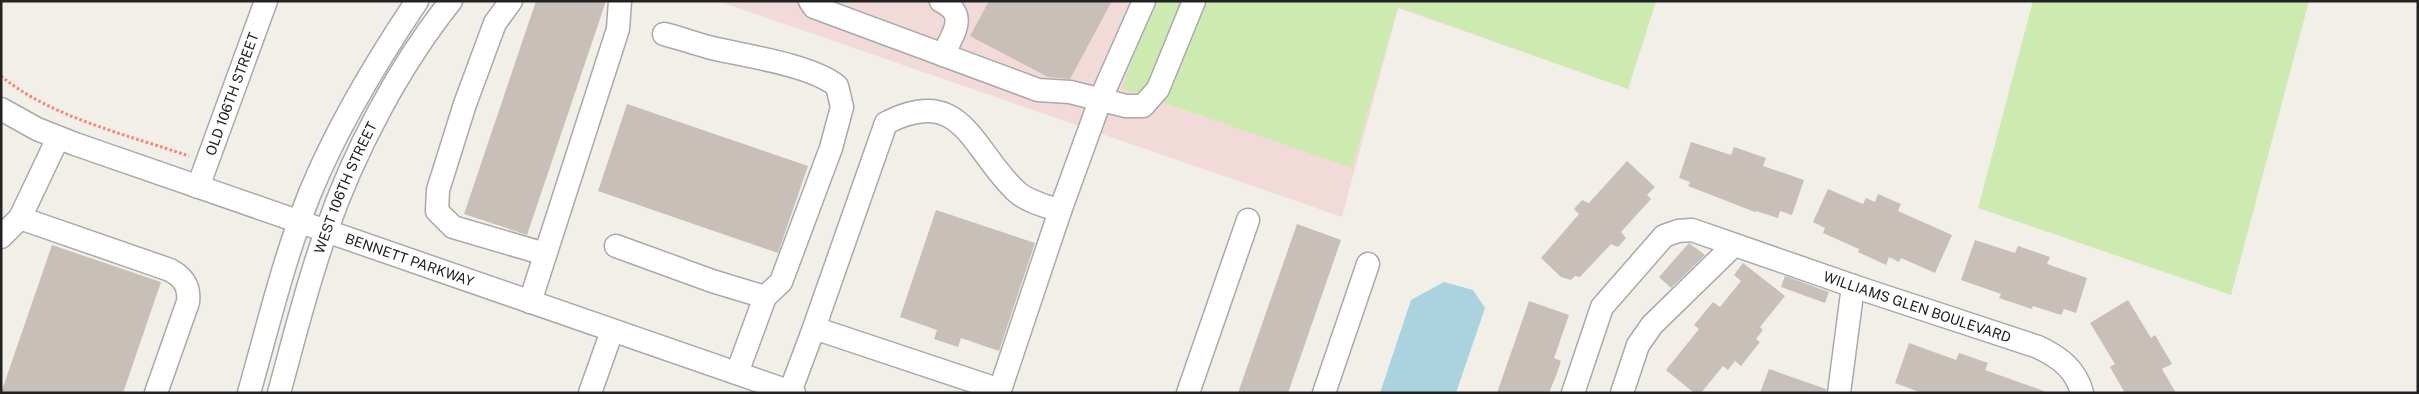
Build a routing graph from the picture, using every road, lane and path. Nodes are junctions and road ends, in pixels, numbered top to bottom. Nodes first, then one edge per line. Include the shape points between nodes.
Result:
1 (266, 1) edge
2 (417, 1) edge
3 (452, 1) edge
4 (511, 1) edge
5 (620, 1) edge
6 (810, 1) edge
7 (941, 1) edge
8 (1144, 1) edge
9 (1194, 1) edge
10 (664, 34) dead end
11 (943, 55) junction
12 (1, 76) edge
13 (1101, 98) junction
14 (1, 109) edge
15 (58, 138) junction
16 (192, 157) dead end
17 (198, 187) junction
18 (1060, 211) junction
19 (20, 218) junction
20 (1248, 220) dead end
21 (299, 222) junction
22 (326, 232) junction
23 (1, 237) edge
24 (1734, 245) junction
25 (616, 246) dead end
26 (546, 254) junction
27 (1368, 264) dead end
28 (1853, 286) junction
29 (765, 297) junction
30 (530, 302) junction
31 (814, 328) junction
32 (612, 331) junction
33 (737, 373) junction
34 (792, 392) edge
35 (156, 393) edge
36 (249, 393) edge
37 (279, 393) edge
38 (590, 393) edge
39 (1188, 393) edge
40 (1324, 393) edge
41 (1573, 393) edge
42 (1622, 393) edge
43 (1839, 393) edge
44 (2082, 393) edge

1 - 17 street, OLD 106TH STREET
2 - 21 street, WEST 106TH STREET via 359,91 325,159
3 - 22 street, WEST 106TH STREET via 422,43 378,116
4 - 26 street via 495,23 465,104 438,190 437,211 453,227
5 - 26 street via 618,29
6 - 11 street via 814,7
7 - 11 street via 956,13 958,21
8 - 13 street
9 - 13 street via 1158,89 1143,106 1126,106
10 - 29 street via 780,63 820,76 837,86 842,106 831,148 781,282
11 - 13 street via 1038,90
12 - 16 path via 15,88 54,109
13 - 18 street
14 - 15 street, BENNETT PARKWAY
15 - 17 street, BENNETT PARKWAY
15 - 19 street
17 - 21 street, BENNETT PARKWAY
18 - 31 street via 1000,390
18 - 31 street via 1019,194 960,121 942,112 920,110 902,114 886,123
19 - 23 street
19 - 35 street via 170,270 184,281 188,302
20 - 39 street
21 - 22 street, BENNETT PARKWAY
21 - 36 street, WEST 106TH STREET
22 - 30 street, BENNETT PARKWAY
22 - 37 street, WEST 106TH STREET
24 - 28 street, WILLIAMS GLEN BOULEVARD
24 - 41 street, WILLIAMS GLEN BOULEVARD via 1692,230 1664,236 1602,307
24 - 42 street via 1652,325 1638,345
25 - 29 street
26 - 30 street
27 - 40 street
28 - 43 street
28 - 44 street, WILLIAMS GLEN BOULEVARD via 2056,355 2080,383
29 - 33 street
30 - 32 street, BENNETT PARKWAY
31 - 34 street
32 - 33 street, BENNETT PARKWAY
32 - 38 street
33 - 34 street, BENNETT PARKWAY

